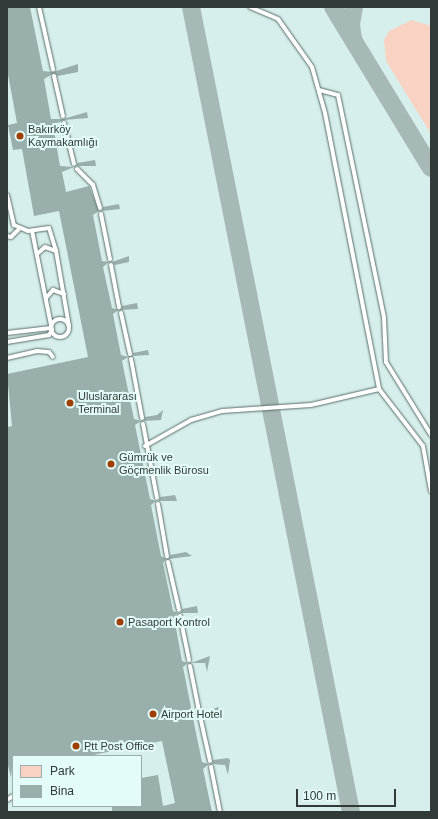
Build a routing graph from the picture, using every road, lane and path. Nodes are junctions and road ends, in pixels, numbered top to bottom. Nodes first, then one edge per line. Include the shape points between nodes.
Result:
1 (39, 7) edge
2 (250, 7) edge
3 (53, 69) dead end
4 (54, 76) dead end
5 (318, 90) junction
6 (63, 116) dead end
7 (64, 123) dead end
8 (74, 164) dead end
9 (77, 169) dead end
10 (7, 195) edge
11 (100, 208) dead end
12 (101, 214) dead end
13 (12, 220) junction
14 (7, 222) edge
15 (19, 229) junction
16 (32, 231) junction
17 (7, 236) edge
18 (56, 251) junction
19 (37, 254) junction
20 (110, 259) dead end
21 (112, 265) dead end
22 (64, 294) junction
23 (46, 298) junction
24 (120, 307) dead end
25 (121, 313) dead end
26 (69, 326) junction
27 (52, 330) junction
28 (7, 333) edge
29 (7, 342) edge
30 (130, 354) dead end
31 (53, 357) dead end
32 (7, 358) edge
33 (131, 359) dead end
34 (379, 389) junction
35 (142, 418) dead end
36 (143, 424) dead end
37 (431, 435) edge
38 (145, 446) junction
39 (431, 491) edge
40 (157, 498) dead end
41 (158, 504) dead end
42 (167, 556) dead end
43 (168, 562) dead end
44 (179, 610) dead end
45 (180, 616) dead end
46 (189, 660) dead end
47 (190, 666) dead end
48 (199, 711) dead end
49 (200, 716) dead end
50 (210, 761) dead end
51 (211, 768) dead end
52 (220, 812) edge

1 - 3 lane
2 - 5 lane via 278,19 312,68
4 - 6 lane
5 - 34 lane
5 - 37 lane via 338,95 384,318 386,362
7 - 8 lane
9 - 11 lane via 92,186
10 - 13 lane
12 - 20 lane
13 - 14 lane
13 - 15 lane
15 - 16 lane
15 - 17 lane via 11,237
16 - 18 lane via 41,226 52,229
16 - 19 lane
18 - 19 lane via 45,247
18 - 22 lane
19 - 23 lane
21 - 24 lane
22 - 23 lane via 53,290
22 - 26 lane
23 - 27 lane
25 - 30 lane
26 - 27 lane via 58,319
26 - 27 lane via 64,336 58,336
27 - 28 lane via 49,326
27 - 29 lane via 49,335
31 - 32 lane via 49,352 37,351
33 - 35 lane
34 - 38 lane via 311,405 222,411 191,420
34 - 39 lane via 423,446
36 - 38 lane
38 - 40 lane
41 - 42 lane
43 - 44 lane
45 - 46 lane
47 - 48 lane
49 - 50 lane
51 - 52 lane

